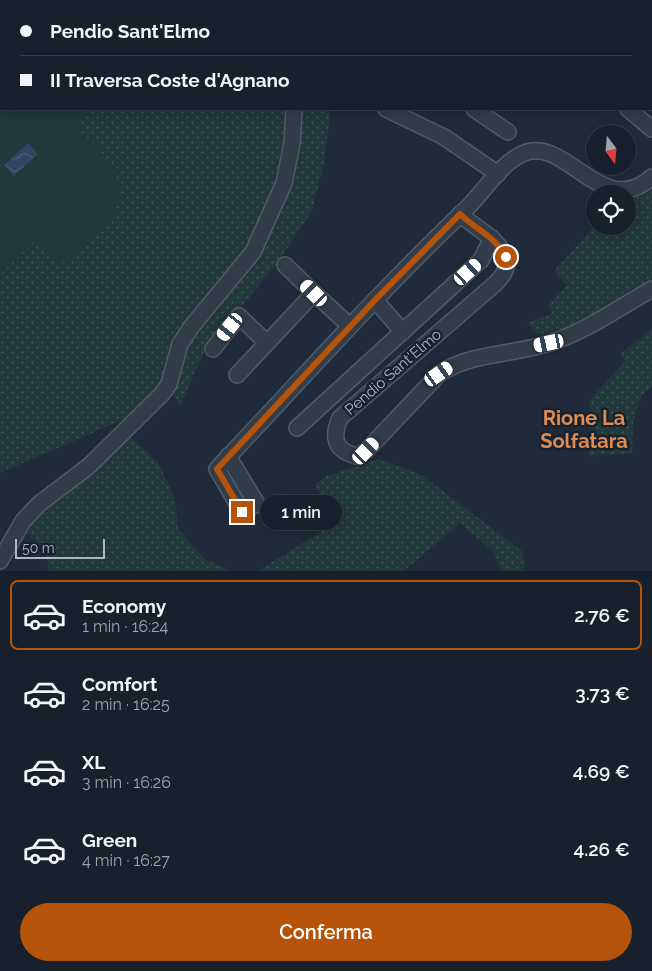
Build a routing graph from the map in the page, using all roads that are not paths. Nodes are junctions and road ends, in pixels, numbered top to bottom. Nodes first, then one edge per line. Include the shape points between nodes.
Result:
1 (294, 110) edge
2 (388, 110) edge
3 (475, 110) edge
4 (629, 110) edge
5 (651, 127) edge
6 (508, 132) dead end
7 (498, 174) junction
8 (652, 177) edge
9 (460, 214) junction
10 (492, 238) junction
11 (285, 265) dead end
12 (652, 289) edge
13 (314, 293) junction
14 (375, 300) junction
15 (350, 326) junction
16 (403, 332) junction
17 (267, 343) junction
18 (213, 349) dead end
19 (237, 375) dead end
20 (298, 428) dead end
21 (228, 456) dead end
22 (0, 561) edge

1 - 22 street via 292,144 284,183 253,252 180,344 169,384 89,466 39,504 23,521
2 - 7 street via 444,137
3 - 6 street
4 - 5 street
7 - 8 street via 524,153 539,151 554,155 613,189 629,190 643,186
7 - 9 street
9 - 10 street, Pendio Sant'Elmo
9 - 14 street
10 - 12 street, Pendio Sant'Elmo via 506,257 505,273 340,418 335,440 347,454 356,456 366,451 439,374 451,366 549,343 578,331
10 - 16 street via 481,260
11 - 13 street
13 - 15 street
13 - 17 street
14 - 15 street
14 - 16 street
15 - 21 street
16 - 20 street
17 - 18 street via 239,316
17 - 19 street

